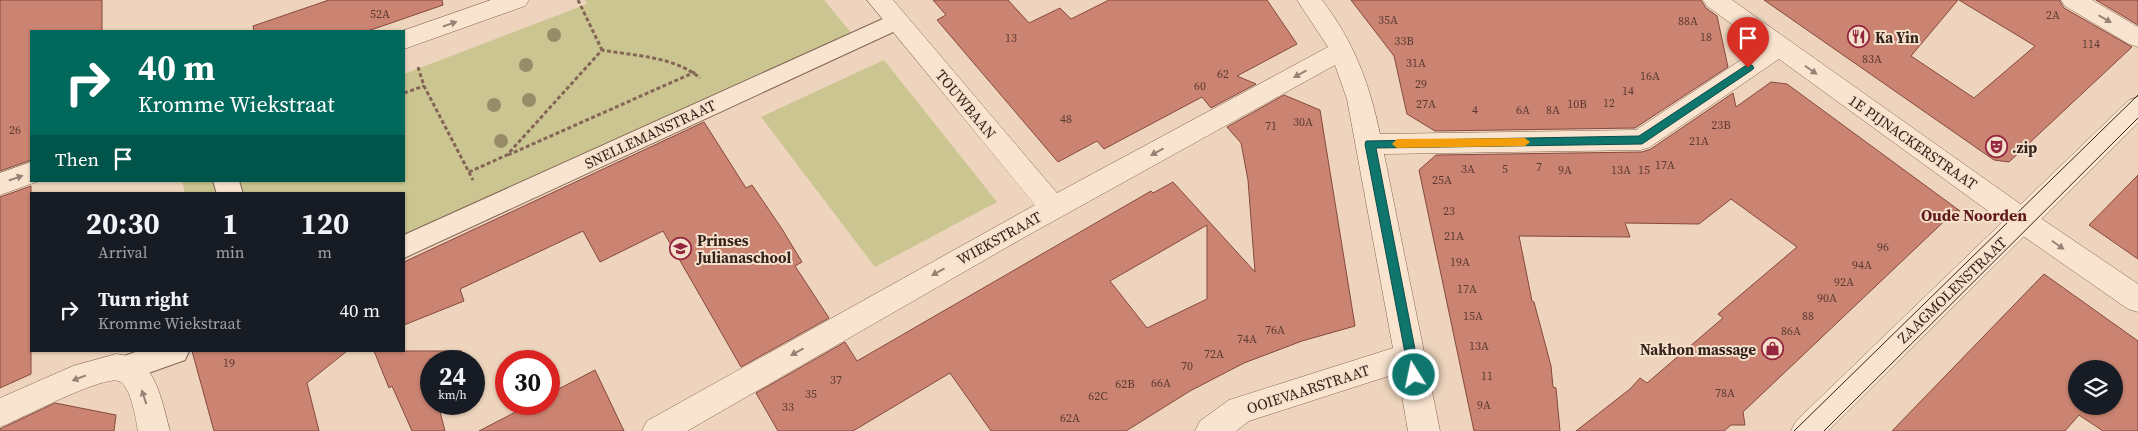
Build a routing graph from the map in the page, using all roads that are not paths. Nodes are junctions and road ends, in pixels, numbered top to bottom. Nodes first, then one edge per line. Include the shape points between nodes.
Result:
1 (517, 0) edge
2 (879, 0) edge
3 (1309, 0) edge
4 (1715, 0) edge
5 (2073, 0) edge
6 (896, 21) junction
7 (2138, 38) edge
8 (406, 39) edge
9 (1779, 47) junction
10 (1342, 50) junction
11 (2138, 107) edge
12 (1370, 144) junction
13 (30, 173) edge
14 (0, 184) edge
15 (1054, 208) junction
16 (2023, 221) junction
17 (405, 247) edge
18 (2138, 300) edge
19 (172, 352) edge
20 (1411, 356) junction
21 (126, 368) junction
22 (0, 413) edge
23 (154, 431) edge
24 (658, 431) edge
25 (1211, 431) edge
26 (1424, 431) edge
27 (1807, 431) edge

8 -> 1 street
2 - 6 street, TOUWBAAN
3 - 10 street
4 - 9 street, 1E PIJNACKERSTRAAT
5 -> 7 street
6 - 15 street, TOUWBAAN
6 - 17 street, SNELLEMANSTRAAT
9 - 12 street via 1642,140
9 -> 16 street, 1E PIJNACKERSTRAAT
10 - 12 street via 1360,99
10 -> 15 street, WIEKSTRAAT
11 - 16 street, ZAAGMOLENSTRAAT
12 - 20 street
14 -> 13 street
15 -> 24 street, WIEKSTRAAT
16 -> 18 street, 1E PIJNACKERSTRAAT
16 - 27 street, ZAAGMOLENSTRAAT
19 - 21 street
20 - 25 street, OOIEVAARSTRAAT via 1240,410
20 - 26 street
21 -> 22 street via 106,368 75,379
23 -> 21 street via 137,378

